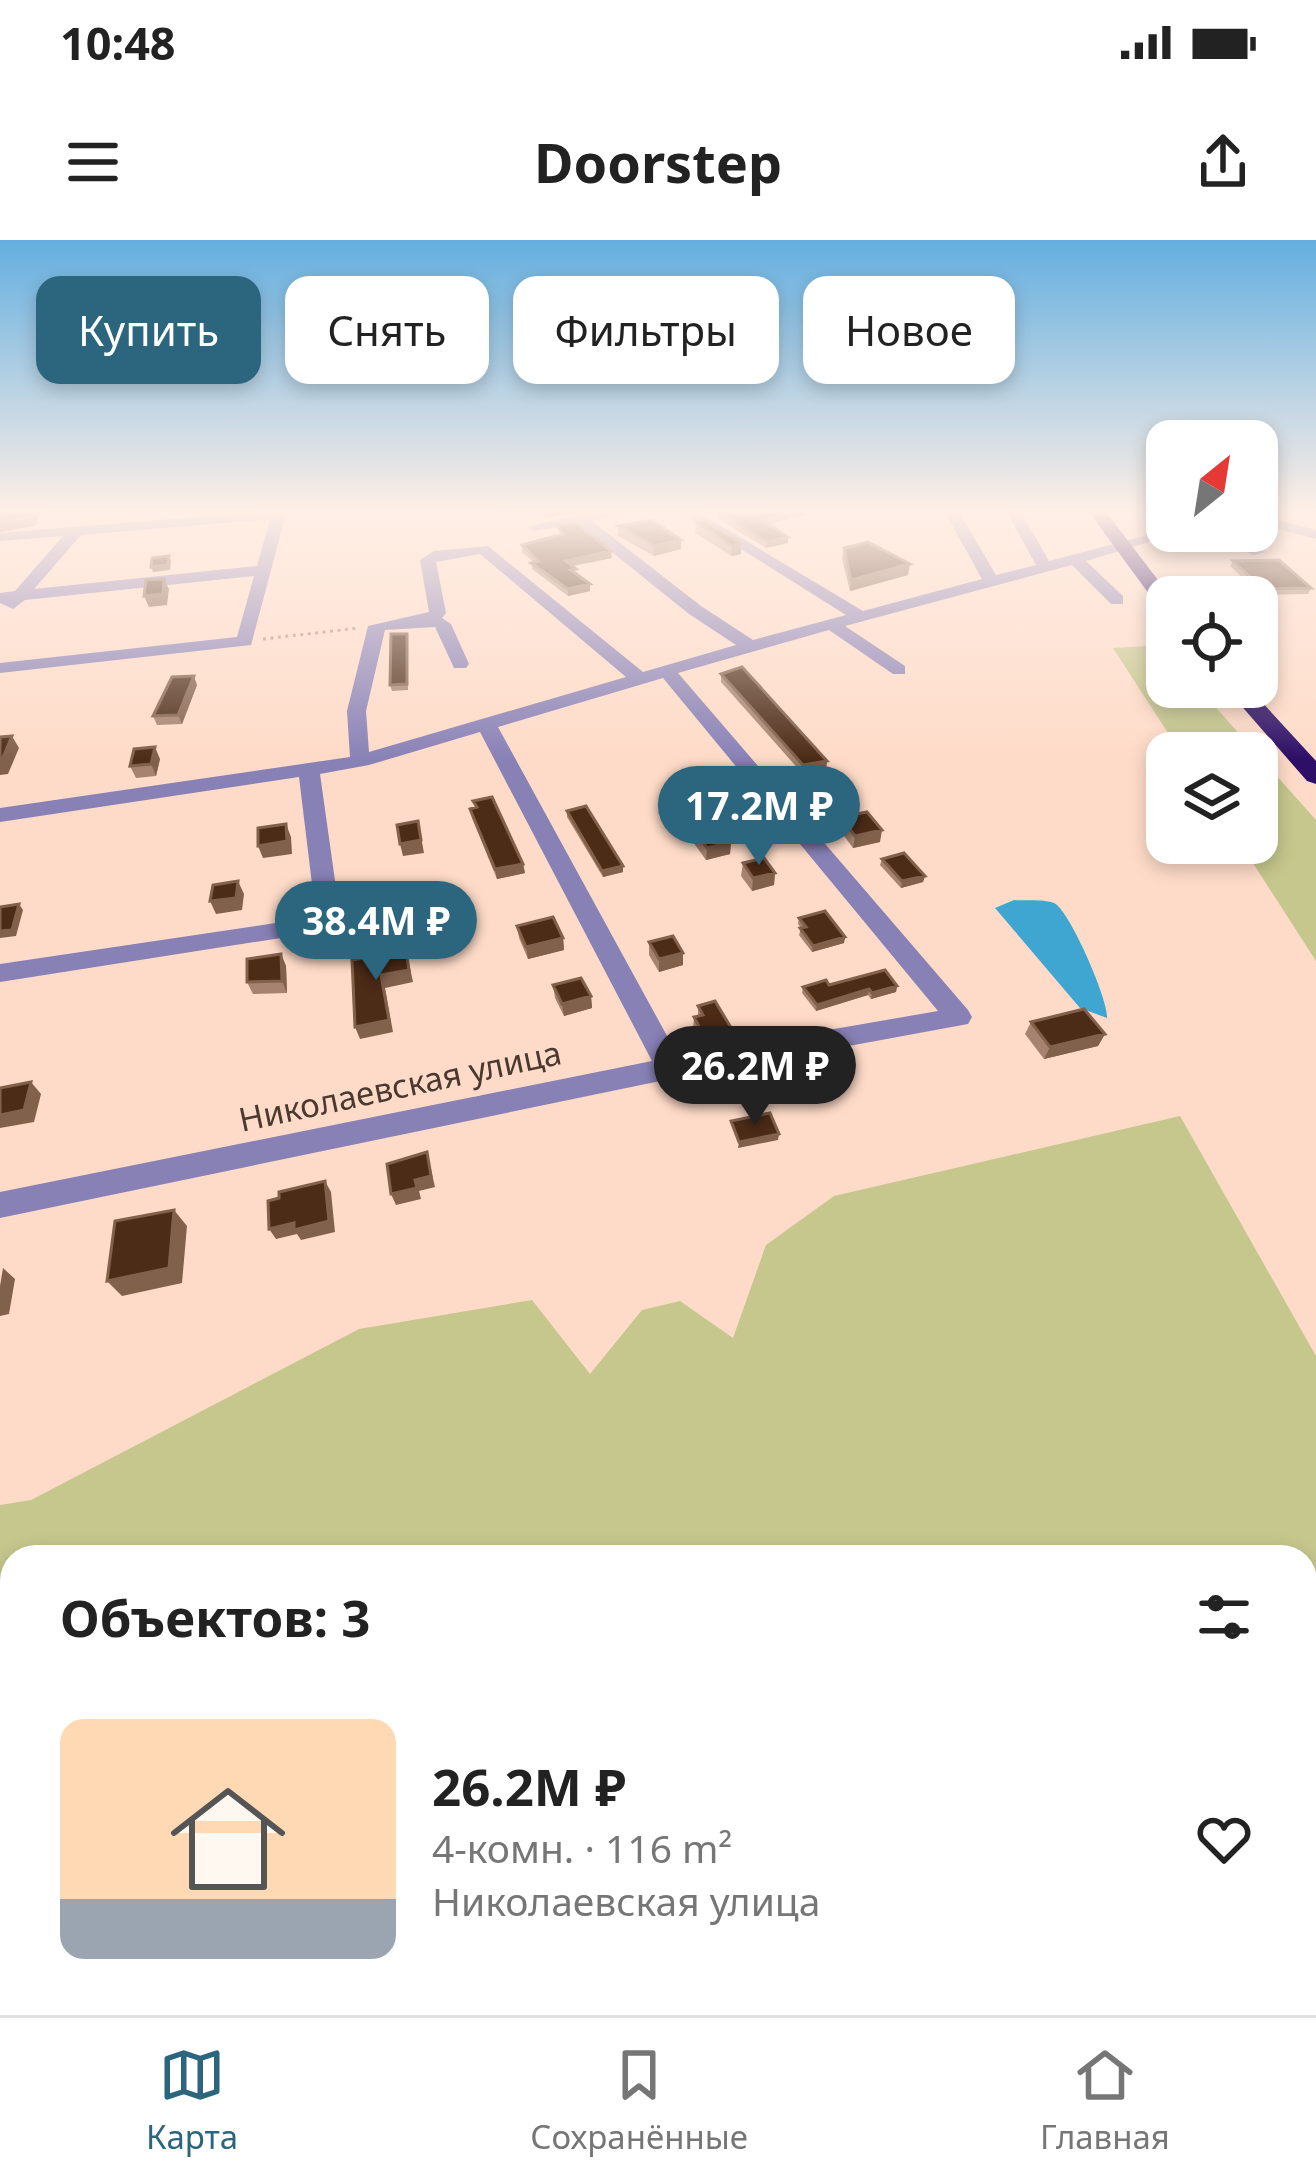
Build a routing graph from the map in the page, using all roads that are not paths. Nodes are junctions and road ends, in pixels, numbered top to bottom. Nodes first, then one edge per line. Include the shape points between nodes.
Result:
1 (31, 595) edge
2 (259, 595) edge
3 (434, 595) edge
4 (538, 595) edge
5 (676, 595) edge
6 (825, 595) edge
7 (942, 595) edge
8 (1113, 595) edge
9 (20, 596) junction
10 (0, 598) edge
11 (1118, 600) dead end
12 (860, 616) junction
13 (0, 619) edge
14 (430, 620) junction
15 (832, 624) junction
16 (751, 646) junction
17 (460, 664) dead end
18 (0, 668) edge
19 (666, 670) junction
20 (899, 670) dead end
21 (639, 678) junction
22 (1255, 708) edge
23 (486, 724) junction
24 (362, 761) junction
25 (309, 771) junction
26 (1316, 776) edge
27 (0, 815) edge
28 (0, 973) edge
29 (670, 1068) junction
30 (0, 1204) edge

1 - 9 street
2 - 18 street via 245,641
3 - 14 street via 438,614
4 - 21 street
5 - 16 street
6 - 12 street
7 - 12 street
8 - 11 street
9 - 10 street
9 - 13 street
12 - 15 street
14 - 17 street via 442,624
14 - 24 street via 377,626 360,685
15 - 16 street
15 - 20 street
16 - 19 street
19 - 21 street
19 - 29 street, Николаевская улица via 958,1017
21 - 23 street
22 - 26 highway
23 - 24 street
23 - 29 street
24 - 25 street
25 - 27 street
25 - 28 street via 329,923
29 - 30 street, Николаевская улица

